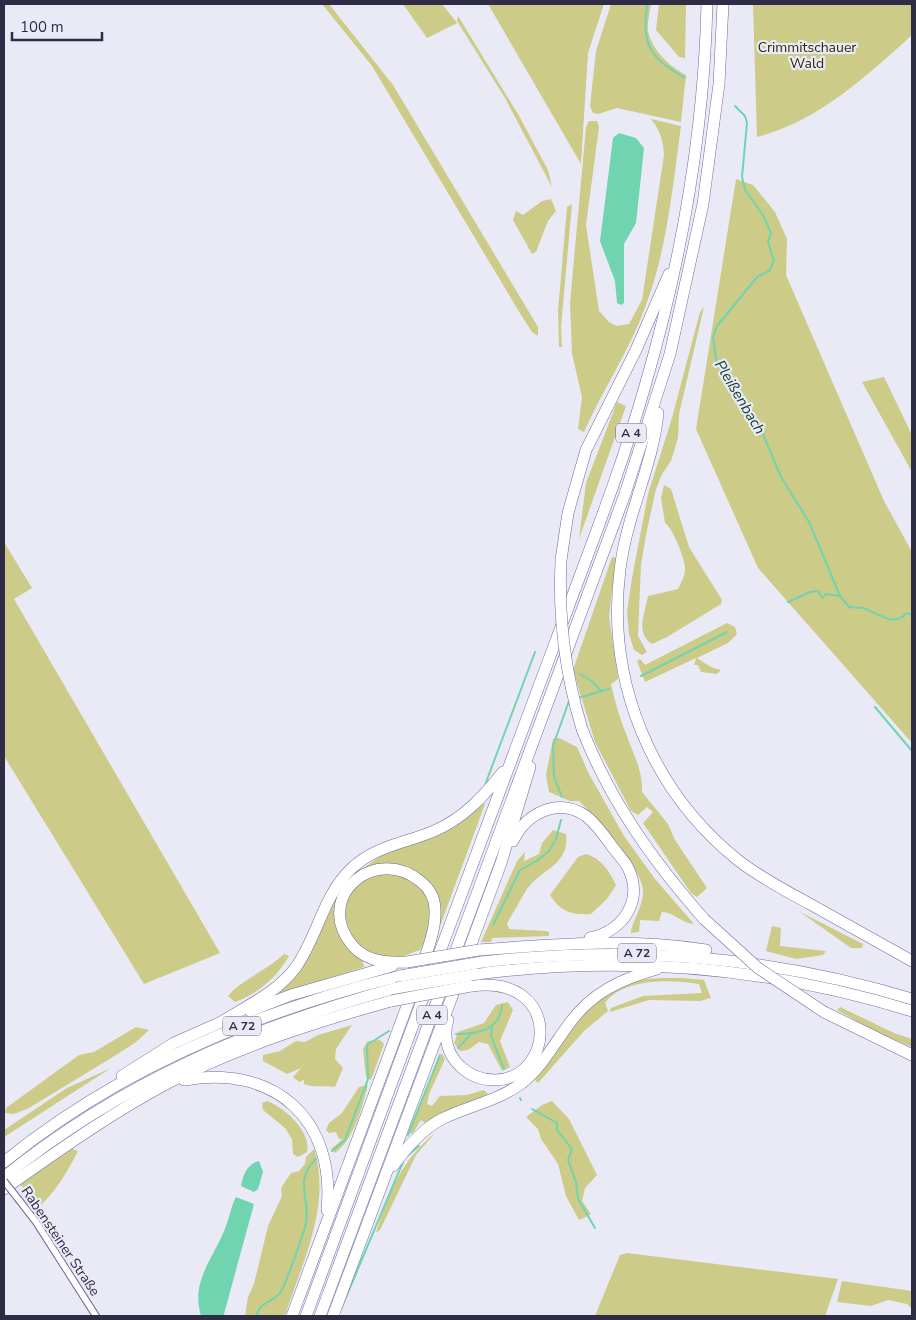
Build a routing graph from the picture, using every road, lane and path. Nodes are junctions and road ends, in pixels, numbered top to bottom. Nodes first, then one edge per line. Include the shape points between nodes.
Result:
1 (707, 4) edge
2 (723, 4) edge
3 (678, 255) junction
4 (660, 388) junction
5 (543, 714) junction
6 (510, 763) junction
7 (501, 863) junction
8 (571, 943) junction
9 (481, 956) junction
10 (912, 961) edge
11 (407, 962) junction
12 (668, 966) junction
13 (791, 969) junction
14 (454, 991) junction
15 (912, 999) edge
16 (912, 1011) edge
17 (223, 1022) junction
18 (912, 1054) edge
19 (170, 1082) junction
20 (93, 1100) junction
21 (4, 1162) edge
22 (386, 1175) junction
23 (4, 1176) edge
24 (4, 1180) edge
25 (4, 1189) edge
26 (325, 1226) junction
27 (96, 1316) edge
28 (292, 1316) edge
29 (306, 1316) edge
30 (320, 1316) edge
31 (333, 1316) edge

1 - 3 highway, A 4 via 701,98
2 - 4 highway, A 4 via 718,84 703,204 683,305
3 - 6 highway, A 4 via 630,435
3 - 18 highway, bridge via 636,350 586,450 568,513 561,560 562,644 582,729 626,819 665,874 704,919 758,968 824,1012
4 - 5 highway, A 4
4 - 10 highway via 657,422 625,542 617,593 617,628 623,673 644,738 677,796 712,836 740,861
5 - 7 highway
5 - 30 highway, A 4
6 - 17 highway via 471,809 451,823 383,848 352,868 331,895 295,969 273,990
6 - 29 highway, A 4
7 - 8 highway via 523,825 541,812 565,808 584,815 594,823 627,867 633,896 623,921 612,931
7 - 14 highway
8 - 9 highway
8 - 13 highway via 655,944 750,957
9 - 11 highway, bridge
9 - 13 highway, A 72 via 652,954 714,958
9 - 20 highway, A 72, bridge via 308,1001 235,1028 181,1052
11 - 17 highway via 291,995
11 - 26 highway via 370,959 358,952 345,935 340,916 343,899 351,885 367,872 386,867 409,872 430,891 436,908 435,926
12 - 16 highway, A 72 via 787,980
12 - 22 highway via 636,975 601,991 584,1005 544,1060 521,1083 429,1127
12 - 23 highway, A 72, bridge via 564,966 477,974 396,988 267,1027 187,1062 105,1107
13 - 15 highway, A 72
14 - 19 highway, bridge via 446,1025 447,1041 451,1055 460,1066 472,1075 488,1080 510,1077 526,1067 536,1054 540,1039 537,1014 530,1003 507,987 471,986 391,1001 299,1028
14 - 22 highway
17 - 20 highway via 150,1056
19 - 25 highway via 109,1117
19 - 26 highway via 207,1076 239,1078 272,1090 286,1099 300,1113 321,1146 328,1178
20 - 21 highway, A 72
22 - 31 highway
24 - 27 street, Rabensteiner Straße, bridge via 36,1222
26 - 28 highway

